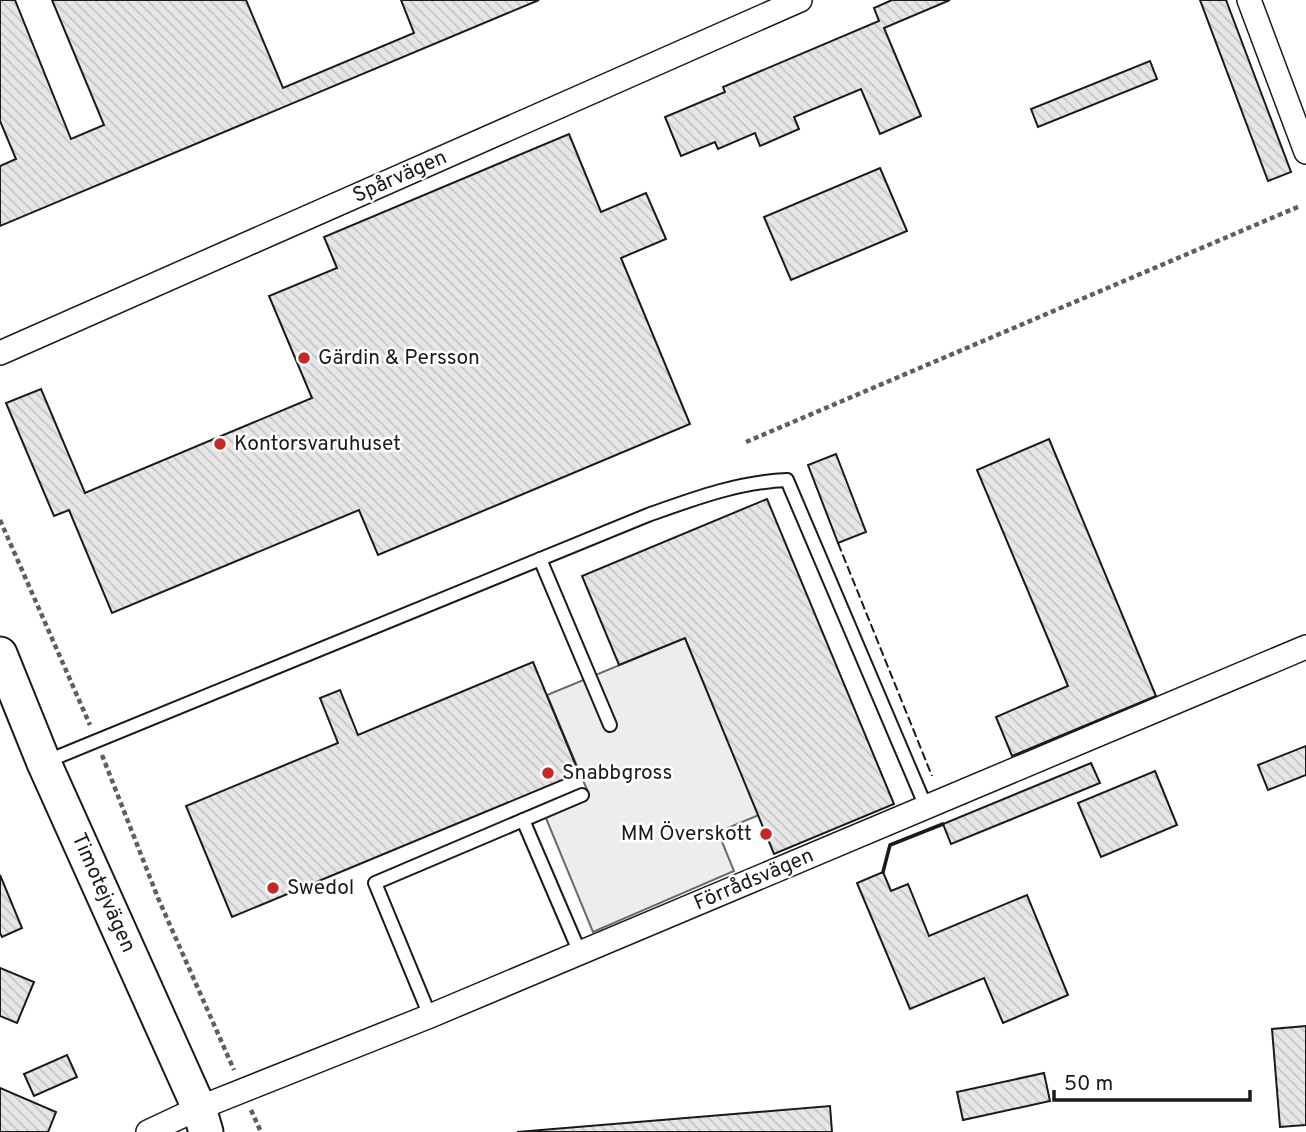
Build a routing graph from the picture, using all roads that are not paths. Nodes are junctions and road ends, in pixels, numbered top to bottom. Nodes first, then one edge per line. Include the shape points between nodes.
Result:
1 (800, 0) edge
2 (1249, 0) edge
3 (1306, 152) edge
4 (0, 353) edge
5 (540, 559) junction
6 (1306, 647) edge
7 (0, 654) edge
8 (610, 724) dead end
9 (44, 763) junction
10 (582, 795) dead end
11 (926, 807) junction
12 (523, 820) junction
13 (580, 953) junction
14 (430, 1016) junction
15 (203, 1120) edge
16 (148, 1132) edge

1 - 4 street, Spårvägen
2 - 3 street
5 - 8 lane
5 - 9 lane
5 - 11 lane via 708,494 787,480
6 - 11 street, Förrådsvägen
7 - 9 street, Timotejvägen
9 - 15 street, Timotejvägen
10 - 12 lane
11 - 13 street, Förrådsvägen
12 - 13 lane
12 - 14 lane via 375,883
13 - 14 street, Förrådsvägen
14 - 15 street, Förrådsvägen via 242,1090
15 - 16 street

